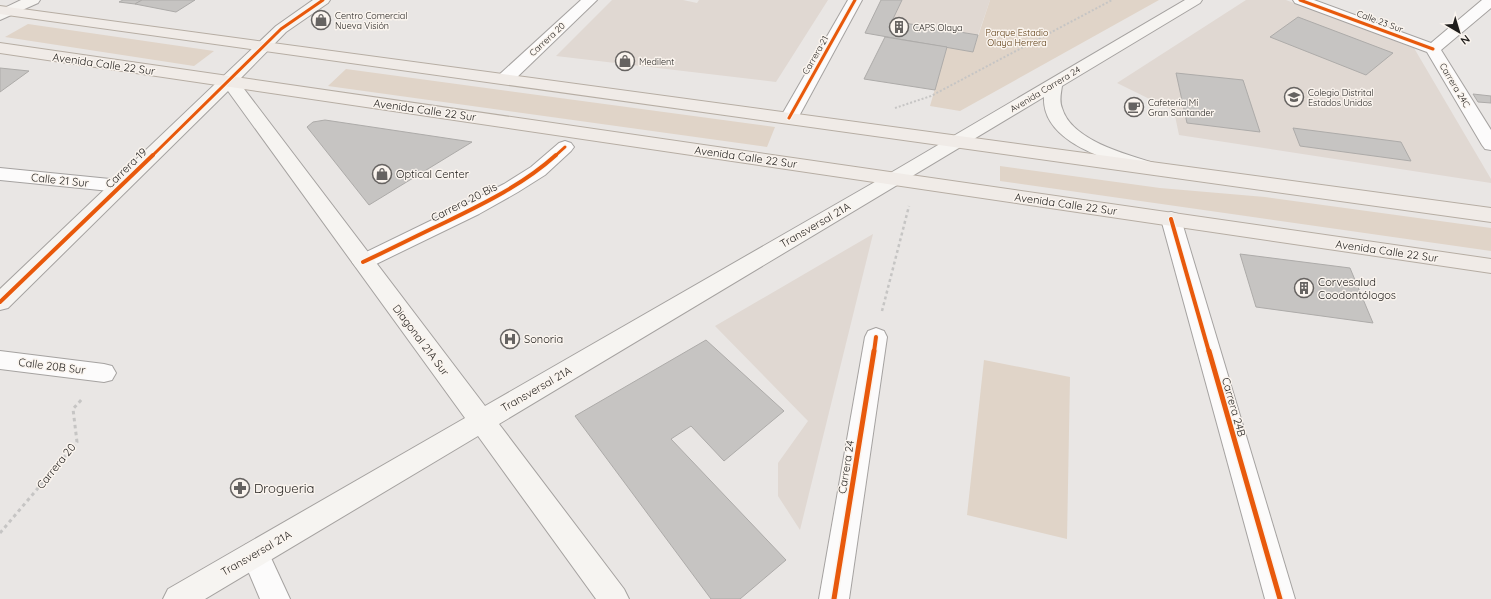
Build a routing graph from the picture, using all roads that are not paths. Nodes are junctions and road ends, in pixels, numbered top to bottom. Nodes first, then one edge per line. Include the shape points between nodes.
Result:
1 (32, 0) edge
2 (323, 0) edge
3 (590, 0) edge
4 (855, 0) edge
5 (1195, 0) edge
6 (1300, 0) edge
7 (1491, 0) edge
8 (3, 12) edge
9 (265, 46) junction
10 (0, 48) edge
11 (1433, 49) junction
12 (506, 78) junction
13 (229, 81) junction
14 (1054, 84) junction
15 (789, 118) junction
16 (958, 140) junction
17 (1491, 145) edge
18 (565, 147) dead end
19 (1147, 167) junction
20 (0, 174) edge
21 (894, 179) junction
22 (120, 186) junction
23 (1491, 215) edge
24 (1172, 219) junction
25 (363, 262) junction
26 (1491, 266) edge
27 (0, 302) edge
28 (876, 337) road end
29 (0, 360) edge
30 (104, 373) road end
31 (482, 421) junction
32 (254, 554) junction
33 (178, 599) edge
34 (275, 599) edge
35 (614, 599) edge
36 (834, 599) edge
37 (1280, 599) edge

1 - 8 main road
2 - 9 main road, Carrera 19 via 281,29
3 - 12 street, Carrera 20
4 - 15 street, Carrera 21
5 - 14 main road, Avenida Carrera 24
6 - 11 street, Calle 23 Sur
7 - 11 street
8 - 9 main road
9 - 12 main road
9 - 13 main road, Carrera 19
10 - 13 main road, Avenida Calle 22 Sur
11 - 17 street, Carrera 24C
12 - 15 main road
13 - 21 main road, Avenida Calle 22 Sur
13 - 22 main road, Carrera 19
13 - 25 main road, Diagonal 21A Sur
14 - 16 main road, Avenida Carrera 24
14 - 19 main road via 1053,108 1058,119 1071,133 1110,154
15 - 16 main road
16 - 19 main road
16 - 21 main road, Avenida Carrera 24
18 - 25 street, Carrera 20 Bis via 538,171 511,188
19 - 23 main road
20 - 22 street, Calle 21 Sur
21 - 24 main road, Avenida Calle 22 Sur
21 - 31 main road, Transversal 21A
22 - 27 main road, Carrera 19
24 - 26 main road, Avenida Calle 22 Sur
24 - 37 street, Carrera 24B
25 - 31 main road, Diagonal 21A Sur
28 - 36 street, Carrera 24
29 - 30 street, Calle 20B Sur
31 - 32 main road, Transversal 21A
31 - 35 main road, Diagonal 21A Sur
32 - 33 main road, Transversal 21A
32 - 34 street

